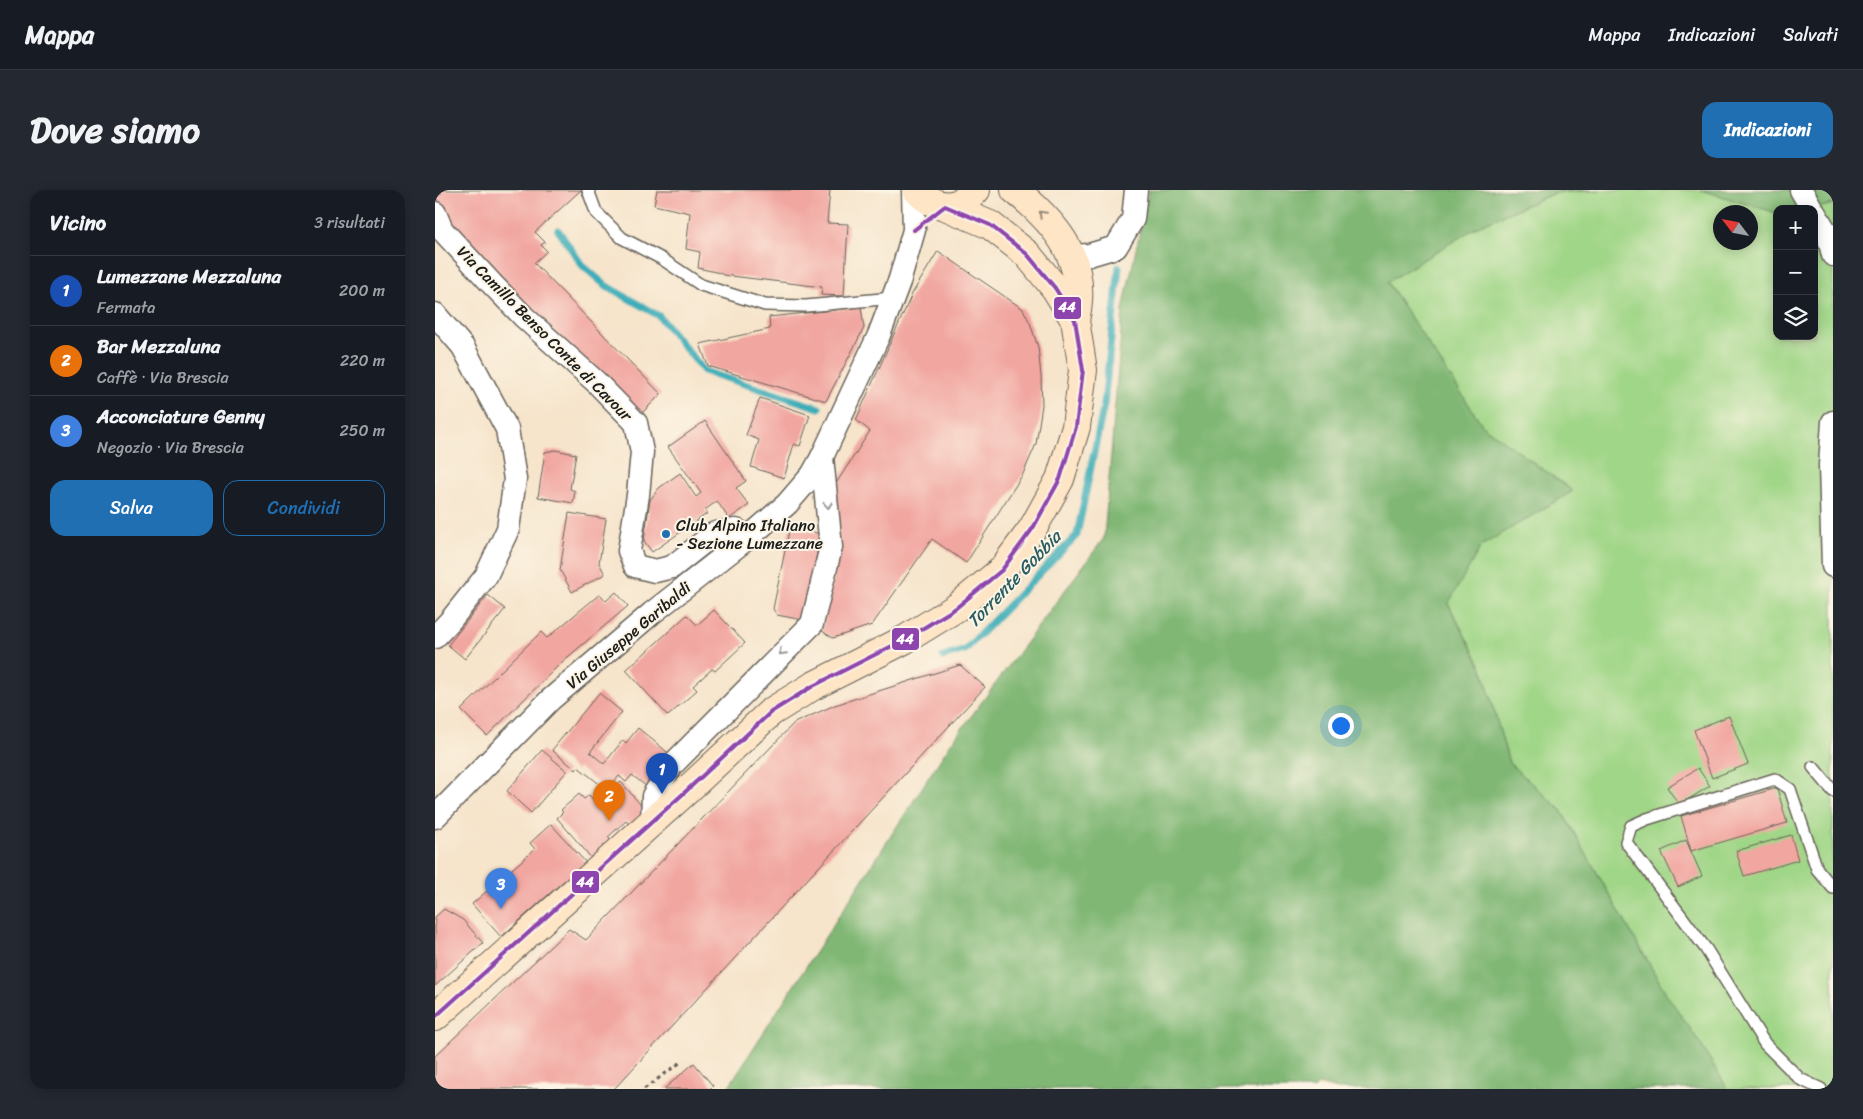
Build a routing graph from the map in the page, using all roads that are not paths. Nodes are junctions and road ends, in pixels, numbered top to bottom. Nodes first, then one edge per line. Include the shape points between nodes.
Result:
1 (588, 190) edge
2 (913, 190) edge
3 (917, 190) edge
4 (976, 190) edge
5 (1015, 190) edge
6 (1136, 190) edge
7 (1801, 190) edge
8 (1810, 205) edge
9 (945, 206) junction
10 (435, 213) edge
11 (1818, 219) edge
12 (913, 230) junction
13 (1007, 237) junction
14 (1833, 255) edge
15 (1072, 256) junction
16 (893, 298) junction
17 (435, 314) edge
18 (1075, 320) junction
19 (1833, 422) edge
20 (823, 457) junction
21 (749, 537) junction
22 (1833, 566) edge
23 (435, 638) edge
24 (1813, 767) dead end
25 (1833, 791) edge
26 (435, 817) edge
27 (652, 821) junction
28 (1833, 888) edge
29 (435, 1016) edge
30 (1821, 1089) edge

1 - 16 lane via 596,212 622,238 701,285 765,305 806,306
2 - 12 street, Via Giuseppe Garibaldi
3 - 9 main road via 929,201
4 - 9 main road via 958,204
15 -> 5 main road via 1057,229
6 - 15 street via 1133,219 1116,247
7 - 8 street
9 - 12 street
9 - 13 main road via 990,225
10 - 21 street, Via Camillo Benso Conte di Cavour via 442,230 493,285 636,423 642,452 629,551 635,566 655,572 672,567 715,533 736,530
11 - 14 street via 1828,235
12 - 16 street, Via Giuseppe Garibaldi
13 - 15 main road via 1025,240 1053,254
13 - 18 main road via 1027,254 1055,288
15 - 18 main road via 1079,302
16 - 20 street, Via Giuseppe Garibaldi
17 - 23 street via 463,347 507,429 515,479 508,529 486,576
18 - 27 main road via 1083,370 1076,427 1060,479 1033,528 1002,570 956,608 904,640 813,686 771,712
19 - 22 street via 1830,465
20 - 21 street, Via Giuseppe Garibaldi via 787,504
20 -> 27 street, Via Giuseppe Garibaldi via 831,547 812,624 672,765 653,796
21 - 26 street, Via Giuseppe Garibaldi via 652,613 550,700
24 - 25 lane
27 - 29 main road
28 - 30 lane via 1817,869 1790,789 1775,779 1647,819 1631,826 1626,842 1706,948 1765,1044 1800,1079

